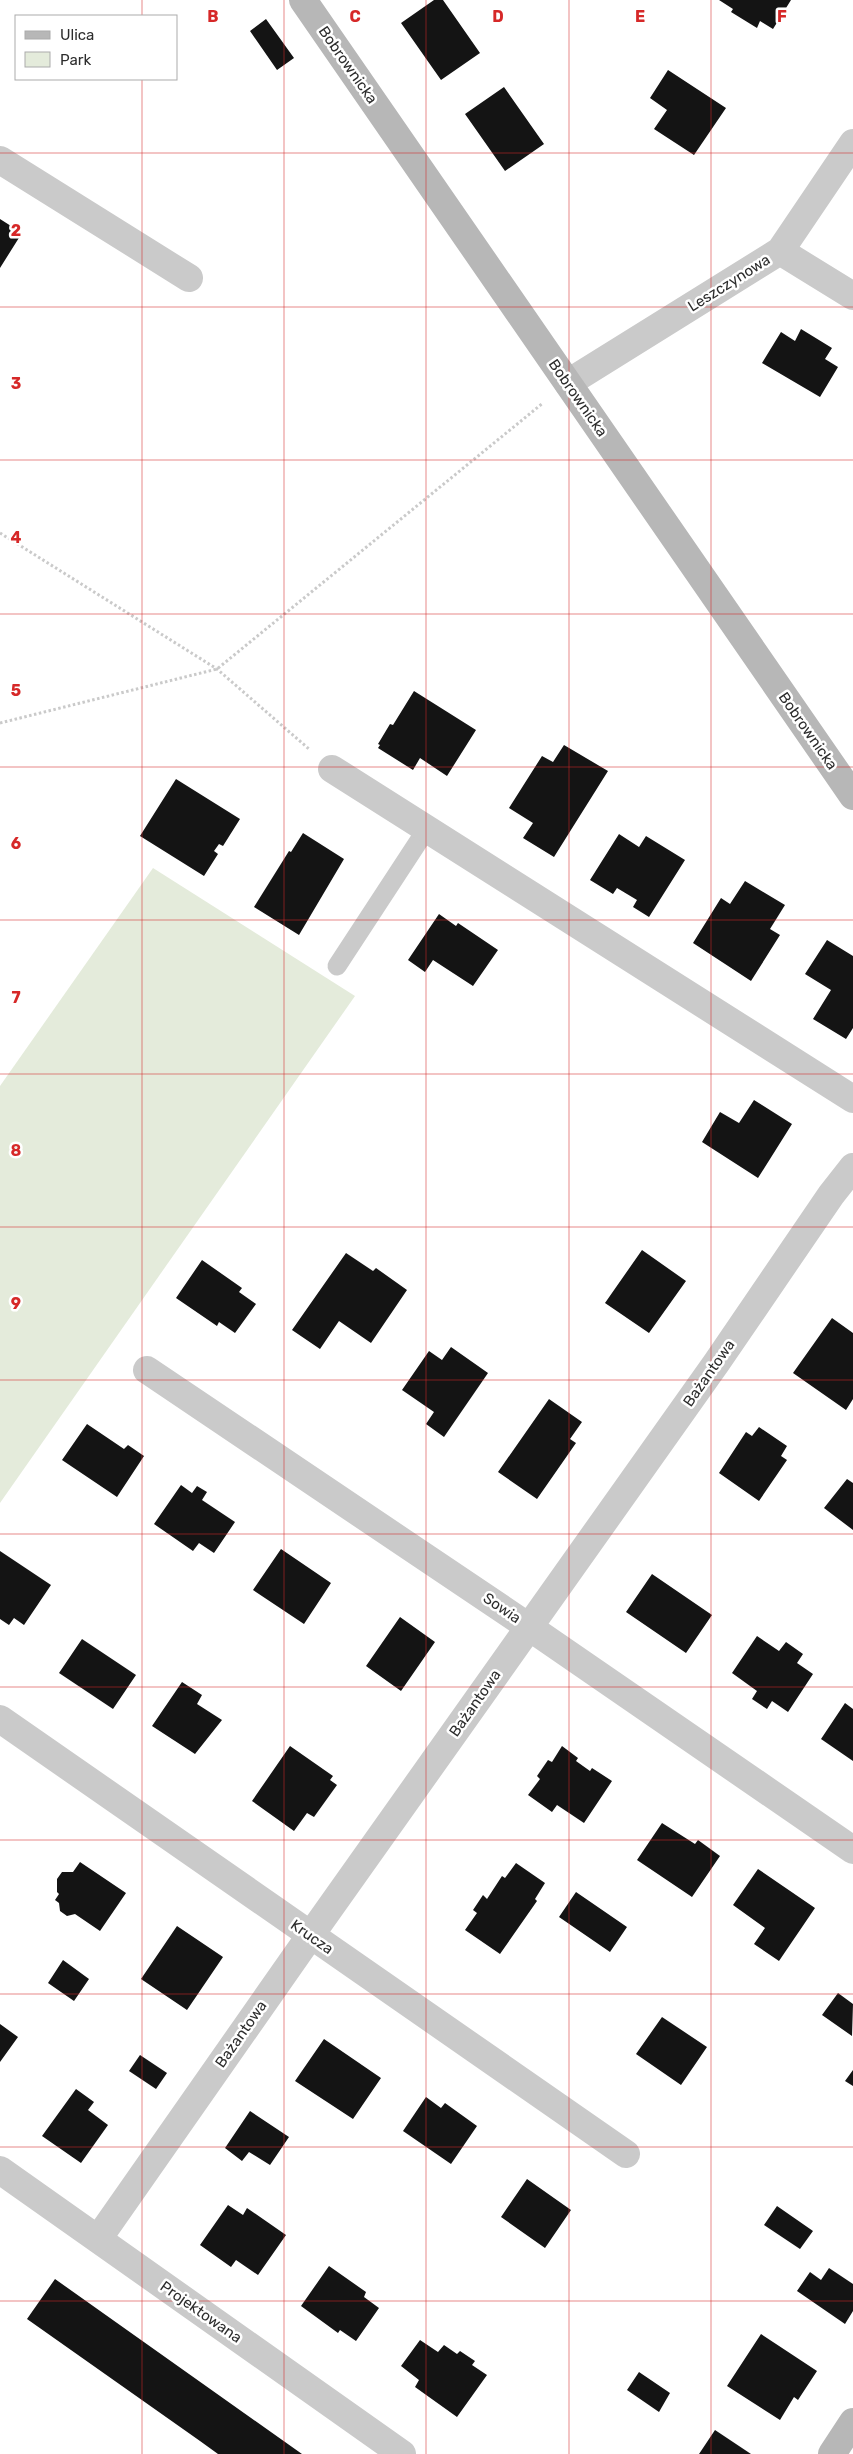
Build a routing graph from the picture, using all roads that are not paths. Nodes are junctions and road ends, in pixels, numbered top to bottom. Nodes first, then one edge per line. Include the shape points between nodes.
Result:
1 (303, 0) edge
2 (853, 144) edge
3 (0, 160) edge
4 (780, 251) junction
5 (188, 278) dead end
6 (853, 296) edge
7 (568, 383) junction
8 (332, 769) road end
9 (853, 796) edge
10 (426, 830) junction
11 (337, 966) dead end
12 (853, 1099) edge
13 (853, 1167) edge
14 (147, 1370) dead end
15 (529, 1627) junction
16 (0, 1719) edge
17 (853, 1850) edge
18 (310, 1936) junction
19 (626, 2154) dead end
20 (0, 2170) edge
21 (98, 2239) junction
22 (853, 2422) edge
23 (402, 2454) edge
24 (832, 2454) edge

1 - 7 street, Bobrownicka
2 - 4 street, Leszczynowa
3 - 5 street
4 - 6 street
4 - 7 street, Leszczynowa
7 - 9 street, Bobrownicka
8 - 10 street
10 - 11 lane
10 - 12 street
13 - 15 street, Bażantowa
14 - 15 street, Sowia
15 - 17 street, Sowia
15 - 18 street, Bażantowa
16 - 18 street, Krucza
18 - 19 street, Krucza
18 - 21 street, Bażantowa
20 - 21 street, Projektowana
21 - 23 street, Projektowana
22 - 24 street

